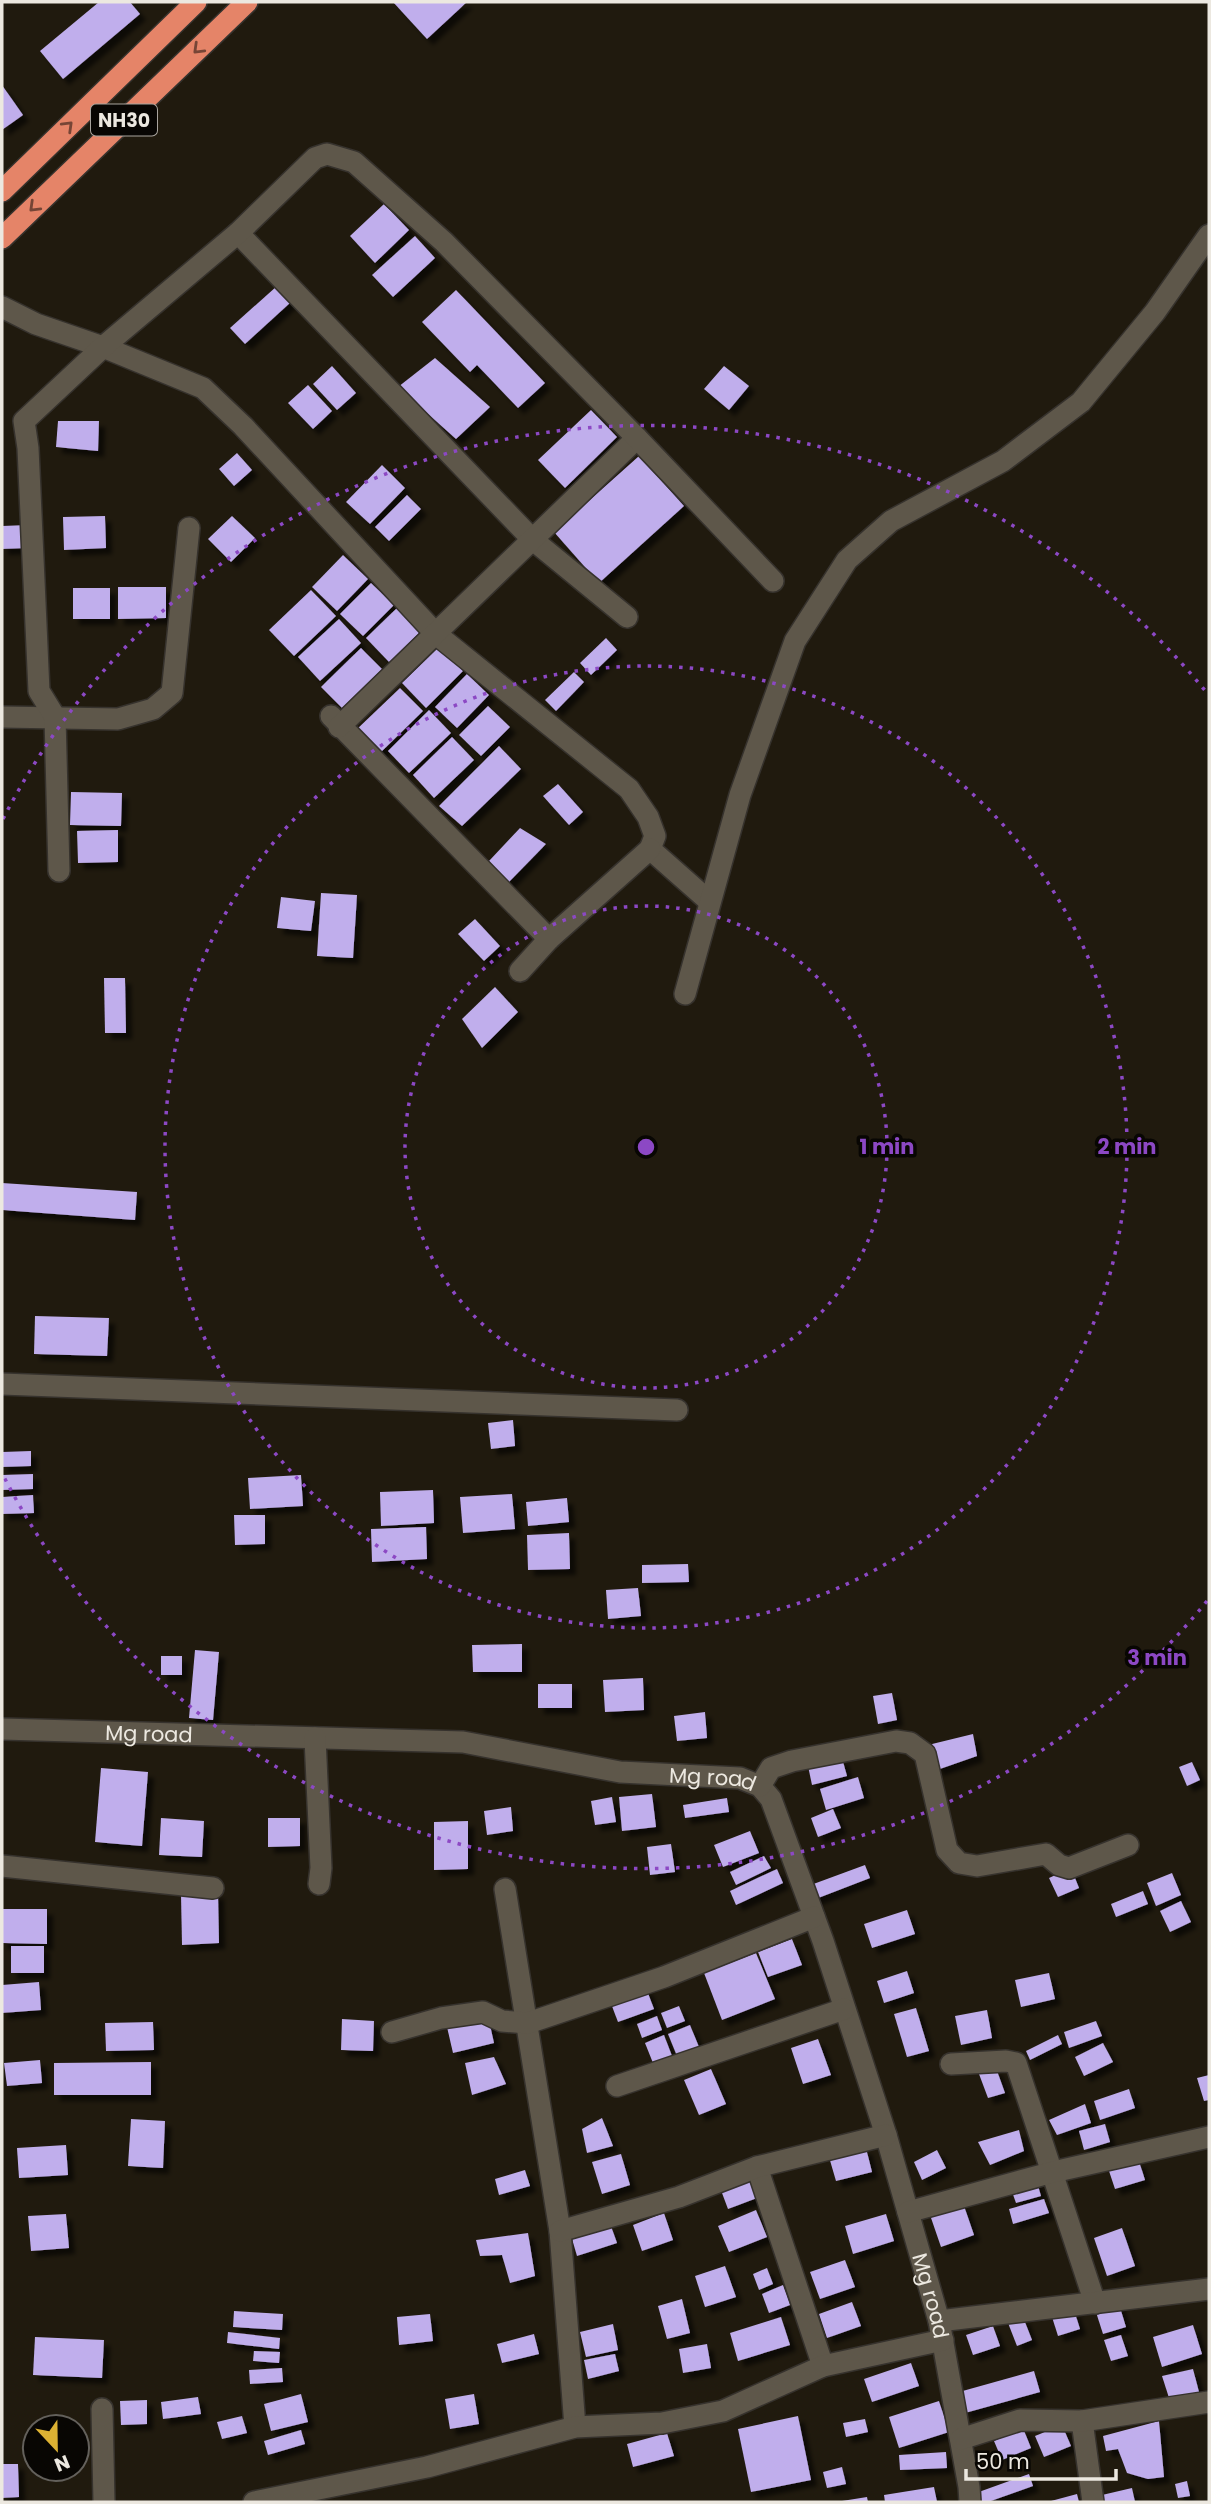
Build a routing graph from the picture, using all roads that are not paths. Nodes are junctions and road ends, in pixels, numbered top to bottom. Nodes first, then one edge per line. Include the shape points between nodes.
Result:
1 (196, 2) edge
2 (247, 2) edge
3 (2, 191) edge
4 (238, 233) junction
5 (1209, 235) edge
6 (2, 238) edge
7 (2, 307) edge
8 (103, 347) junction
9 (637, 438) junction
10 (189, 528) dead end
11 (533, 540) junction
12 (773, 581) dead end
13 (627, 617) dead end
14 (436, 634) junction
15 (2, 717) edge
16 (55, 717) junction
17 (650, 849) junction
18 (58, 871) dead end
19 (710, 902) junction
20 (549, 939) junction
21 (520, 971) dead end
22 (685, 994) dead end
23 (2, 1384) edge
24 (677, 1410) dead end
25 (2, 1729) edge
26 (315, 1738) junction
27 (760, 1786) junction
28 (1128, 1845) dead end
29 (2, 1867) edge
30 (319, 1884) dead end
31 (213, 1888) dead end
32 (505, 1889) dead end
33 (814, 1917) junction
34 (844, 2008) junction
35 (528, 2024) junction
36 (393, 2032) dead end
37 (951, 2064) dead end
38 (617, 2086) dead end
39 (886, 2135) junction
40 (1209, 2137) edge
41 (757, 2167) junction
42 (1053, 2172) junction
43 (908, 2212) junction
44 (560, 2231) junction
45 (1209, 2289) edge
46 (1095, 2303) junction
47 (941, 2330) junction
48 (823, 2366) junction
49 (1209, 2402) edge
50 (102, 2409) dead end
51 (1082, 2421) junction
52 (575, 2427) junction
53 (961, 2439) junction
54 (333, 2495) edge
55 (104, 2502) edge
56 (254, 2502) edge
57 (970, 2502) edge
58 (1093, 2502) edge

3 -> 1 highway, NH30
2 -> 6 highway, NH30
4 - 8 street
4 - 9 street via 315,158 327,154 354,162 444,242
4 - 11 street
5 - 19 street via 1155,312 1081,402 1003,461 891,521 847,560 795,641 740,795
7 - 8 street
8 - 14 street via 202,388 243,426
8 - 16 street via 24,421 39,691
9 - 11 street
9 - 12 street
10 - 16 street via 172,693 153,709 118,719
11 - 13 street
11 - 14 street
14 - 17 street via 629,789 655,836
14 - 20 street via 335,721
15 - 16 street
16 - 18 street
17 - 19 street
17 - 20 street
19 - 22 street
20 - 21 street
23 - 24 street
25 - 26 street, Mg road
26 - 27 street, Mg road via 463,1742 620,1772 740,1778
26 - 30 street
27 - 28 street via 771,1768 896,1741 910,1743 925,1754 947,1850 958,1863 977,1866 1046,1854 1069,1868
27 - 33 street, Mg road via 771,1799
29 - 31 street
32 - 35 street
33 - 34 street, Mg road
33 - 35 street via 664,1977
34 - 38 street
34 - 39 street, Mg road
35 - 36 street via 502,2021 483,2012
35 - 44 street
37 - 42 street via 1016,2063
39 - 41 street
39 - 43 street, Mg road
40 - 42 street
41 - 44 street via 679,2197
41 - 48 street
42 - 43 street
42 - 46 street
43 - 47 street, Mg road
44 - 52 street
45 - 46 street
46 - 47 street
47 - 48 street
47 - 53 street, Mg road
48 - 52 street via 723,2411 662,2423
49 - 51 street
50 - 55 street
51 - 53 street via 1020,2420
51 - 58 street
52 - 54 street
53 - 57 street, Mg road
54 - 56 street

